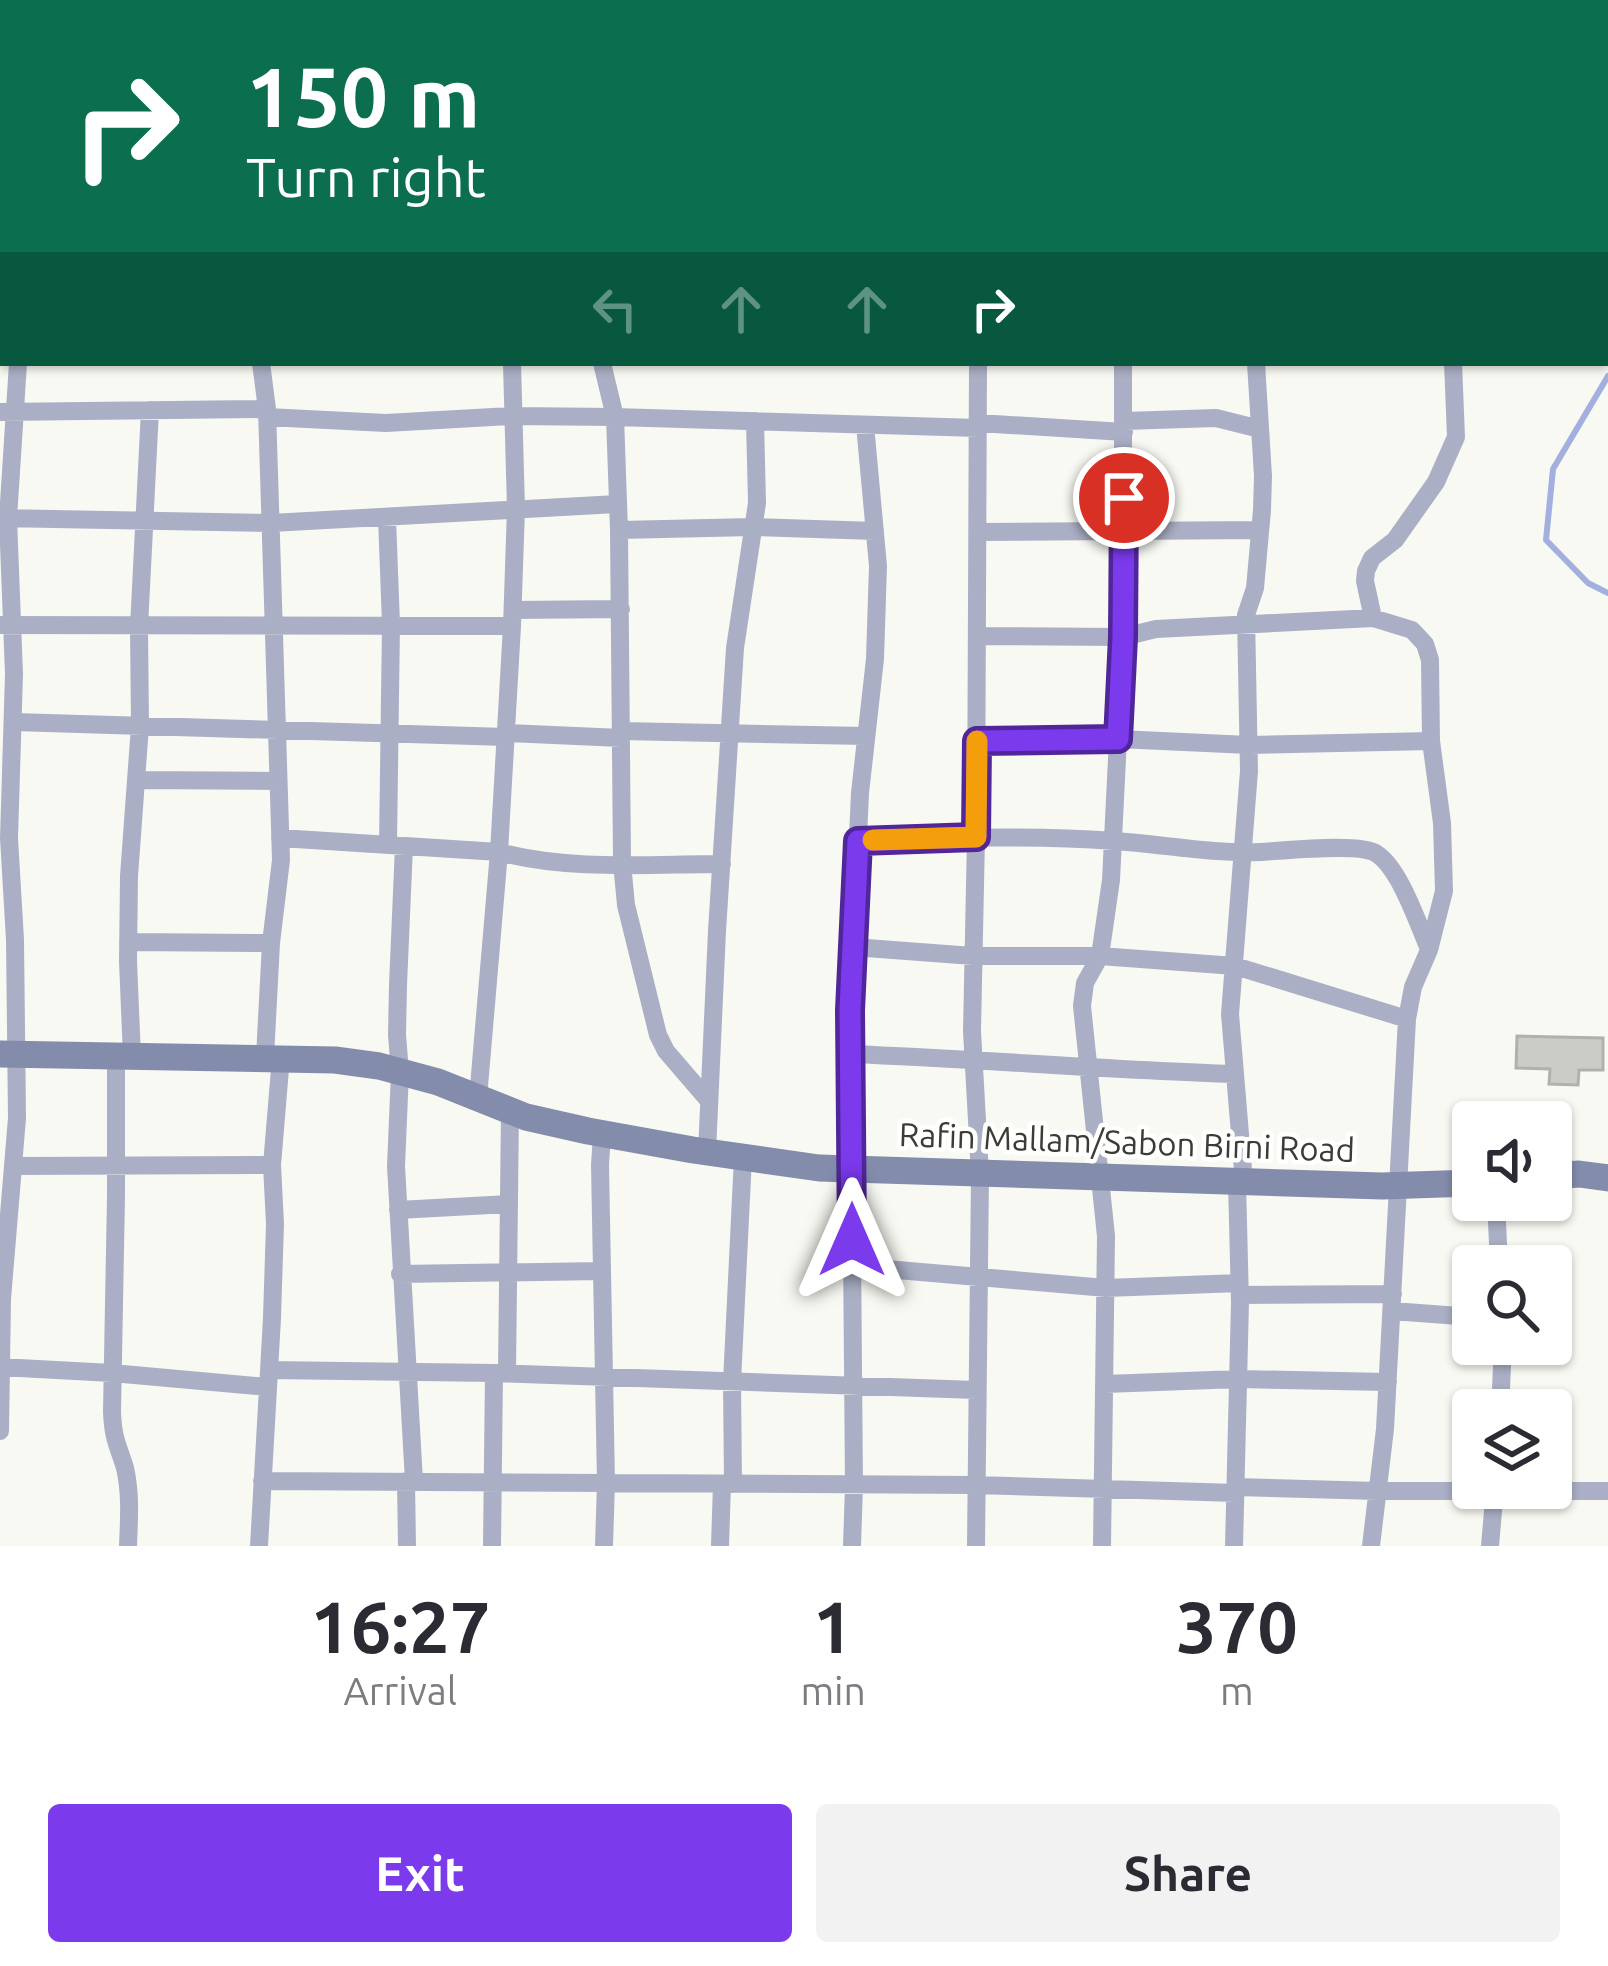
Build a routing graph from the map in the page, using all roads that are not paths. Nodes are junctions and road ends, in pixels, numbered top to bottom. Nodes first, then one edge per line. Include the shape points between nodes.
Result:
1 (17, 366) edge
2 (261, 366) edge
3 (512, 366) edge
4 (603, 366) edge
5 (978, 366) edge
6 (1123, 366) edge
7 (1256, 366) edge
8 (1453, 366) edge
9 (151, 410) junction
10 (7, 412) edge
11 (267, 413) junction
12 (512, 416) junction
13 (615, 416) junction
14 (755, 421) junction
15 (865, 425) junction
16 (978, 425) junction
17 (1124, 426) junction
18 (1260, 429) junction
19 (617, 504) junction
20 (516, 509) junction
21 (4, 518) edge
22 (387, 518) junction
23 (143, 521) junction
24 (271, 523) junction
25 (753, 527) junction
26 (619, 530) junction
27 (1260, 530) junction
28 (875, 531) junction
29 (1124, 531) junction
30 (978, 532) junction
31 (621, 609) junction
32 (513, 618) junction
33 (1373, 618) junction
34 (7, 625) edge
35 (273, 625) junction
36 (391, 625) junction
37 (1246, 626) junction
38 (139, 627) junction
39 (977, 636) junction
40 (1123, 637) junction
41 (14, 722) junction
42 (140, 726) junction
43 (277, 730) junction
44 (390, 734) junction
45 (621, 734) junction
46 (730, 734) junction
47 (506, 735) junction
48 (866, 736) junction
49 (1118, 739) junction
50 (977, 741) junction
51 (1431, 741) junction
52 (1249, 745) junction
53 (136, 780) junction
54 (278, 781) junction
55 (976, 837) junction
56 (5, 838) edge
57 (280, 838) junction
58 (858, 841) junction
59 (1113, 841) junction
60 (396, 845) junction
61 (499, 852) junction
62 (1244, 853) junction
63 (622, 863) junction
64 (722, 865) junction
65 (128, 942) junction
66 (271, 943) junction
67 (853, 947) junction
68 (1429, 950) junction
69 (974, 956) junction
70 (1100, 956) junction
71 (1234, 966) junction
72 (1407, 1018) junction
73 (8, 1054) edge
74 (851, 1054) junction
75 (124, 1057) junction
76 (273, 1057) junction
77 (973, 1059) junction
78 (1090, 1069) junction
79 (400, 1072) junction
80 (1235, 1074) junction
81 (478, 1098) junction
82 (710, 1101) junction
83 (510, 1110) junction
84 (602, 1134) junction
85 (707, 1152) junction
86 (743, 1156) junction
87 (116, 1163) junction
88 (272, 1165) junction
89 (14, 1166) junction
90 (852, 1170) junction
91 (980, 1174) junction
92 (1572, 1175) edge
93 (1102, 1178) junction
94 (1608, 1178) edge
95 (1240, 1182) junction
96 (1452, 1184) edge
97 (1399, 1186) junction
98 (509, 1204) junction
99 (398, 1210) junction
100 (3, 1259) edge
101 (851, 1266) junction
102 (509, 1271) junction
103 (602, 1271) junction
104 (400, 1274) junction
105 (978, 1278) junction
106 (1106, 1288) junction
107 (1240, 1289) junction
108 (1393, 1303) junction
109 (1452, 1313) edge
110 (0, 1367) edge
111 (409, 1370) junction
112 (112, 1373) junction
113 (500, 1373) junction
114 (604, 1376) junction
115 (268, 1379) junction
116 (1238, 1379) junction
117 (732, 1382) junction
118 (1388, 1382) junction
119 (1105, 1384) junction
120 (853, 1386) junction
121 (976, 1390) junction
122 (0, 1431) edge
123 (262, 1481) junction
124 (410, 1481) junction
125 (492, 1481) junction
126 (606, 1483) junction
127 (728, 1484) junction
128 (976, 1485) junction
129 (854, 1486) junction
130 (1103, 1490) junction
131 (1236, 1490) junction
132 (1452, 1490) edge
133 (1378, 1491) junction
134 (1572, 1491) edge
135 (1608, 1492) edge
136 (1493, 1509) edge
137 (128, 1546) edge
138 (259, 1546) edge
139 (407, 1546) edge
140 (492, 1546) edge
141 (604, 1546) edge
142 (720, 1546) edge
143 (852, 1546) edge
144 (976, 1546) edge
145 (1102, 1546) edge
146 (1234, 1546) edge
147 (1371, 1546) edge
148 (1490, 1546) edge

1 - 10 street
2 - 11 street
3 - 12 street
4 - 13 street
5 - 16 street
6 - 17 street
7 - 18 street
8 - 33 street via 1456,437 1436,482 1366,571
9 - 10 street
9 - 11 street
9 - 23 street
10 - 21 street
11 - 12 street via 386,423
11 - 24 street
12 - 13 street
12 - 20 street
13 - 14 street
13 - 19 street
14 - 15 street
14 - 25 street
15 - 16 street
15 - 28 street
16 - 17 street
16 - 30 street
17 - 18 street via 1216,418
17 - 29 street
18 - 27 street
19 - 20 street
19 - 26 street
20 - 22 street
20 - 32 street
21 - 23 street
21 - 34 street
22 - 24 street
22 - 36 street
23 - 24 street
23 - 38 street
24 - 35 street
25 - 26 street
25 - 28 street
25 - 46 street
26 - 31 street
27 - 29 street
27 - 37 street
28 - 48 street
29 - 30 street
29 - 40 street
30 - 39 street
31 - 32 street
31 - 45 street
32 - 36 street
32 - 47 street
33 - 37 street
33 - 51 street via 1412,630 1425,644
34 - 38 street
34 - 41 street
35 - 36 street
35 - 38 street
35 - 43 street
36 - 44 street
37 - 40 street
37 - 52 street
38 - 42 street
39 - 40 street
39 - 50 street
40 - 49 street
41 - 42 street
41 - 56 street
42 - 43 street
42 - 53 street
43 - 44 street
43 - 54 street
44 - 47 street
44 - 60 street
45 - 46 street
45 - 47 street
45 - 63 street
46 - 48 street
46 - 64 street
47 - 61 street
48 - 58 street
49 - 50 street
49 - 52 street
49 - 59 street
50 - 55 street
51 - 52 street
51 - 68 street via 1444,891
52 - 62 street
53 - 54 street
53 - 65 street
54 - 57 street
55 - 58 street
55 - 59 street
55 - 69 street
56 - 73 street via 15,940
57 - 60 street
57 - 66 street
58 - 67 street
59 - 62 street
59 - 70 street
60 - 61 street
60 - 79 street
61 - 63 street via 562,864
61 - 81 street
62 - 68 street via 1372,850 1396,879
62 - 71 street
63 - 64 street
63 - 82 street via 658,1035
64 - 82 street
65 - 66 street
65 - 75 street
66 - 76 street
67 - 69 street
67 - 74 street
68 - 72 street
69 - 70 street
69 - 77 street
70 - 71 street
70 - 78 street via 1082,1006
71 - 72 street
71 - 80 street
72 - 97 street
73 - 75 street, Rafin Mallam/Sabon Birni Road
73 - 89 street
74 - 77 street
74 - 90 street
75 - 76 street, Rafin Mallam/Sabon Birni Road
75 - 87 street
76 - 79 street, Rafin Mallam/Sabon Birni Road
76 - 88 street
77 - 78 street
77 - 91 street
78 - 80 street
78 - 93 street
79 - 81 street, Rafin Mallam/Sabon Birni Road
79 - 99 street
80 - 95 street
81 - 83 street, Rafin Mallam/Sabon Birni Road
82 - 85 street
83 - 84 street, Rafin Mallam/Sabon Birni Road
83 - 98 street
84 - 85 street, Rafin Mallam/Sabon Birni Road
84 - 103 street
85 - 86 street, Rafin Mallam/Sabon Birni Road
86 - 90 street, Rafin Mallam/Sabon Birni Road
86 - 117 street
87 - 88 street
87 - 89 street
87 - 112 street
88 - 115 street
89 - 100 street
90 - 91 street, Rafin Mallam/Sabon Birni Road
90 - 101 street
91 - 93 street, Rafin Mallam/Sabon Birni Road
91 - 105 street
92 - 94 street
93 - 95 street, Rafin Mallam/Sabon Birni Road
93 - 106 street
95 - 97 street, Rafin Mallam/Sabon Birni Road
95 - 107 street
96 - 97 street, Rafin Mallam/Sabon Birni Road
97 - 108 street
98 - 99 street
98 - 102 street
99 - 104 street
100 - 110 street
101 - 105 street
101 - 120 street
102 - 103 street
102 - 104 street
102 - 113 street
103 - 114 street
104 - 111 street
105 - 106 street
105 - 121 street
106 - 107 street
106 - 119 street
107 - 108 street
107 - 116 street
108 - 109 street
108 - 118 street
110 - 112 street
110 - 122 street
111 - 113 street
111 - 115 street
111 - 124 street
112 - 115 street
112 - 137 street
113 - 114 street
113 - 125 street
114 - 117 street
114 - 126 street
115 - 123 street
116 - 118 street
116 - 119 street
116 - 131 street
117 - 120 street
117 - 127 street
118 - 133 street
119 - 130 street
120 - 121 street
120 - 129 street
121 - 128 street
123 - 124 street
123 - 138 street
124 - 125 street
124 - 139 street
125 - 126 street
125 - 140 street
126 - 127 street
126 - 141 street
127 - 129 street
127 - 142 street
128 - 129 street
128 - 130 street
128 - 144 street
129 - 143 street
130 - 131 street
130 - 145 street
131 - 133 street
131 - 146 street
132 - 133 street
133 - 147 street
134 - 135 street
136 - 148 street

